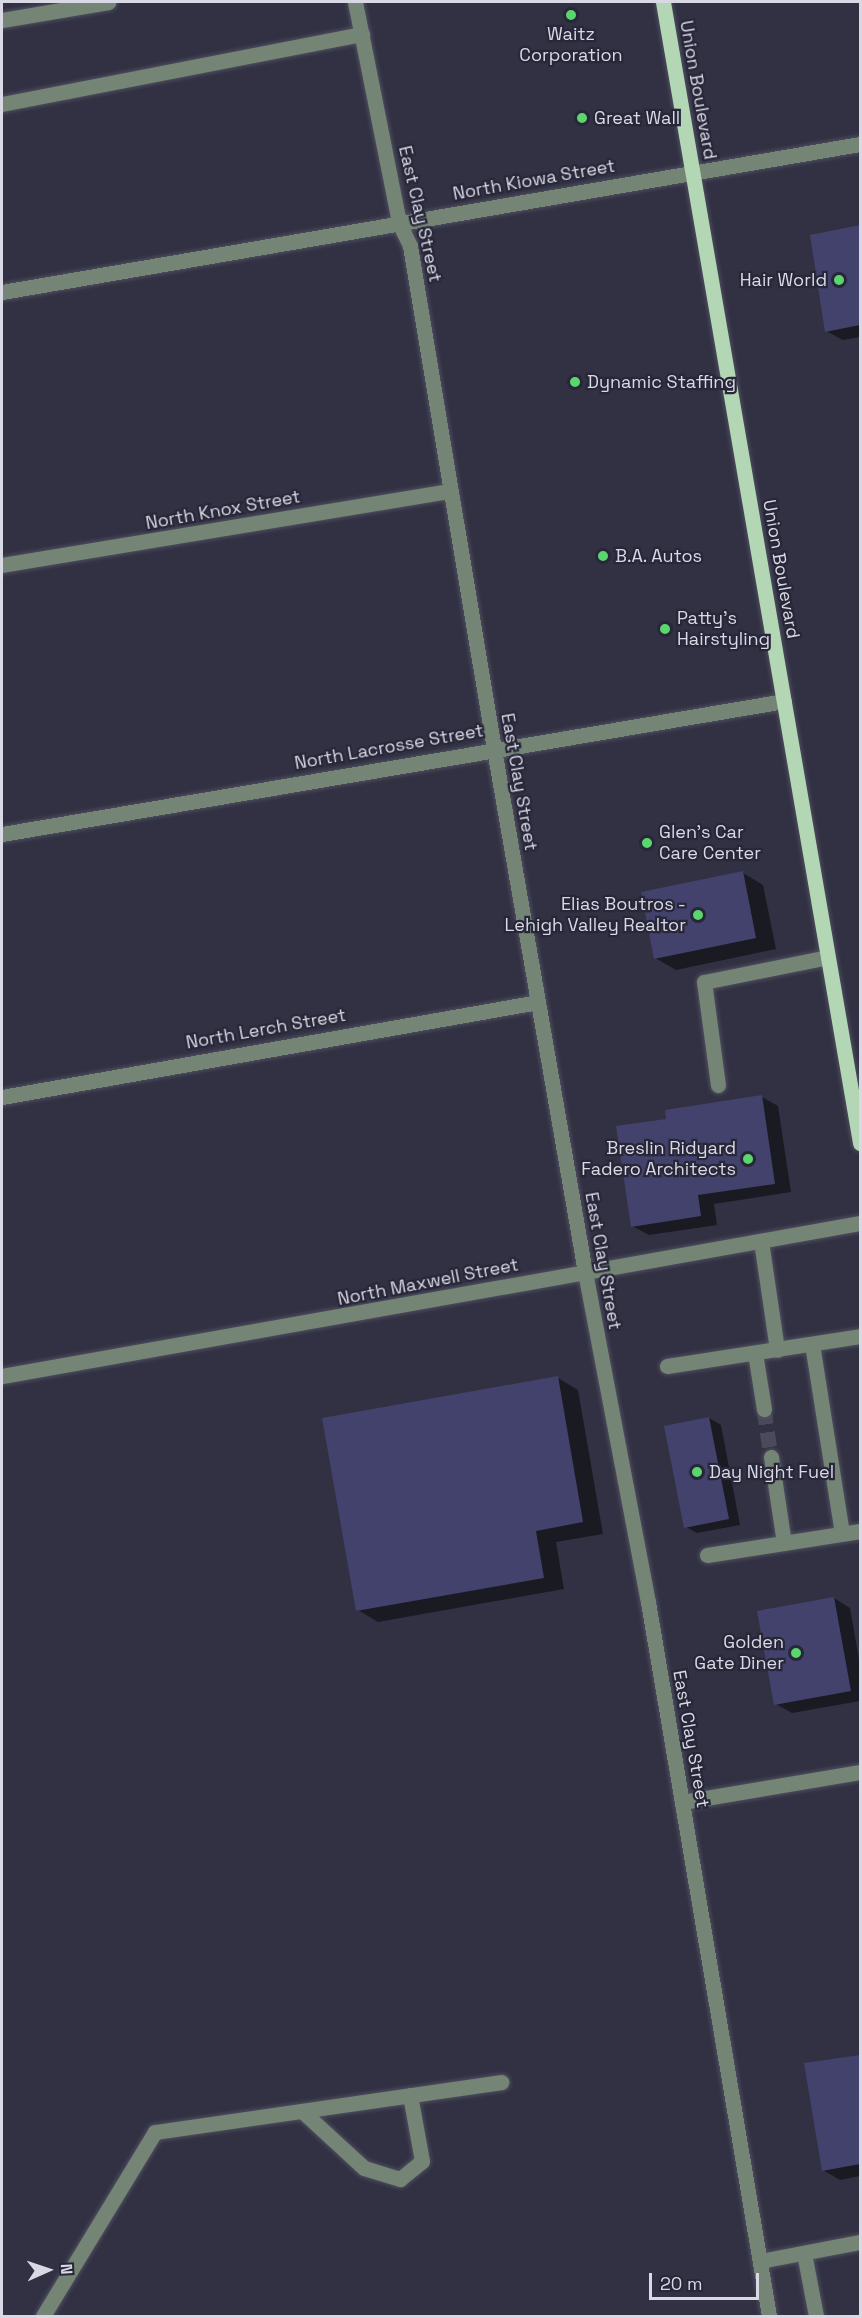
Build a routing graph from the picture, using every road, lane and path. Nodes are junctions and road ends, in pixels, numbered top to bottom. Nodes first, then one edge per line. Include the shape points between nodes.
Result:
1 (108, 2) edge
2 (355, 2) edge
3 (663, 2) edge
4 (2, 20) edge
5 (362, 34) junction
6 (2, 104) edge
7 (861, 144) edge
8 (692, 173) junction
9 (399, 223) junction
10 (2, 292) edge
11 (450, 491) junction
12 (2, 565) edge
13 (784, 701) junction
14 (494, 749) junction
15 (2, 834) edge
16 (828, 957) junction
17 (538, 1002) junction
18 (718, 1085) dead end
19 (2, 1097) edge
20 (861, 1143) edge
21 (861, 1223) edge
22 (760, 1241) junction
23 (585, 1272) junction
24 (861, 1336) edge
25 (812, 1344) junction
26 (777, 1350) junction
27 (755, 1353) junction
28 (667, 1366) dead end
29 (2, 1376) edge
30 (764, 1409) tunnel mouth
31 (771, 1457) tunnel mouth
32 (861, 1531) edge
33 (842, 1534) junction
34 (784, 1543) junction
35 (707, 1554) dead end
36 (861, 1772) edge
37 (682, 1802) junction
38 (501, 2082) dead end
39 (410, 2095) junction
40 (302, 2110) junction
41 (861, 2242) edge
42 (804, 2253) junction
43 (760, 2261) junction
44 (43, 2316) edge
45 (769, 2316) edge
46 (816, 2316) edge

1 - 4 street
2 - 5 street, East Clay Street
3 - 8 main road, Union Boulevard
5 - 6 street
5 - 9 street, East Clay Street
7 - 8 street, North Kiowa Street
8 - 9 street, North Kiowa Street
8 - 13 main road, Union Boulevard
9 - 10 street, North Kiowa Street
9 - 11 street, East Clay Street via 410,246
11 - 12 street, North Knox Street
11 - 14 street, East Clay Street
13 - 14 street, North Lacrosse Street
13 - 16 main road, Union Boulevard
14 - 15 street, North Lacrosse Street
14 - 17 street, East Clay Street
16 - 18 street via 704,982
16 - 20 main road, Union Boulevard
17 - 19 street, North Lerch Street
17 - 23 street, East Clay Street
21 - 22 street, North Maxwell Street
22 - 23 street, North Maxwell Street
22 - 26 street
23 - 29 street, North Maxwell Street via 362,1315
23 - 37 street, East Clay Street
24 - 25 street
25 - 26 street
25 - 33 street
26 - 27 street
27 - 28 street
27 - 30 street
31 - 34 street
32 - 33 street
33 - 34 street
34 - 35 street
36 - 37 street
37 - 43 street, East Clay Street
38 - 39 street
39 - 40 street
39 - 40 street via 422,2161 400,2179 364,2168
40 - 44 street via 155,2132
41 - 42 street
42 - 43 street
42 - 46 street
43 - 45 street, East Clay Street

